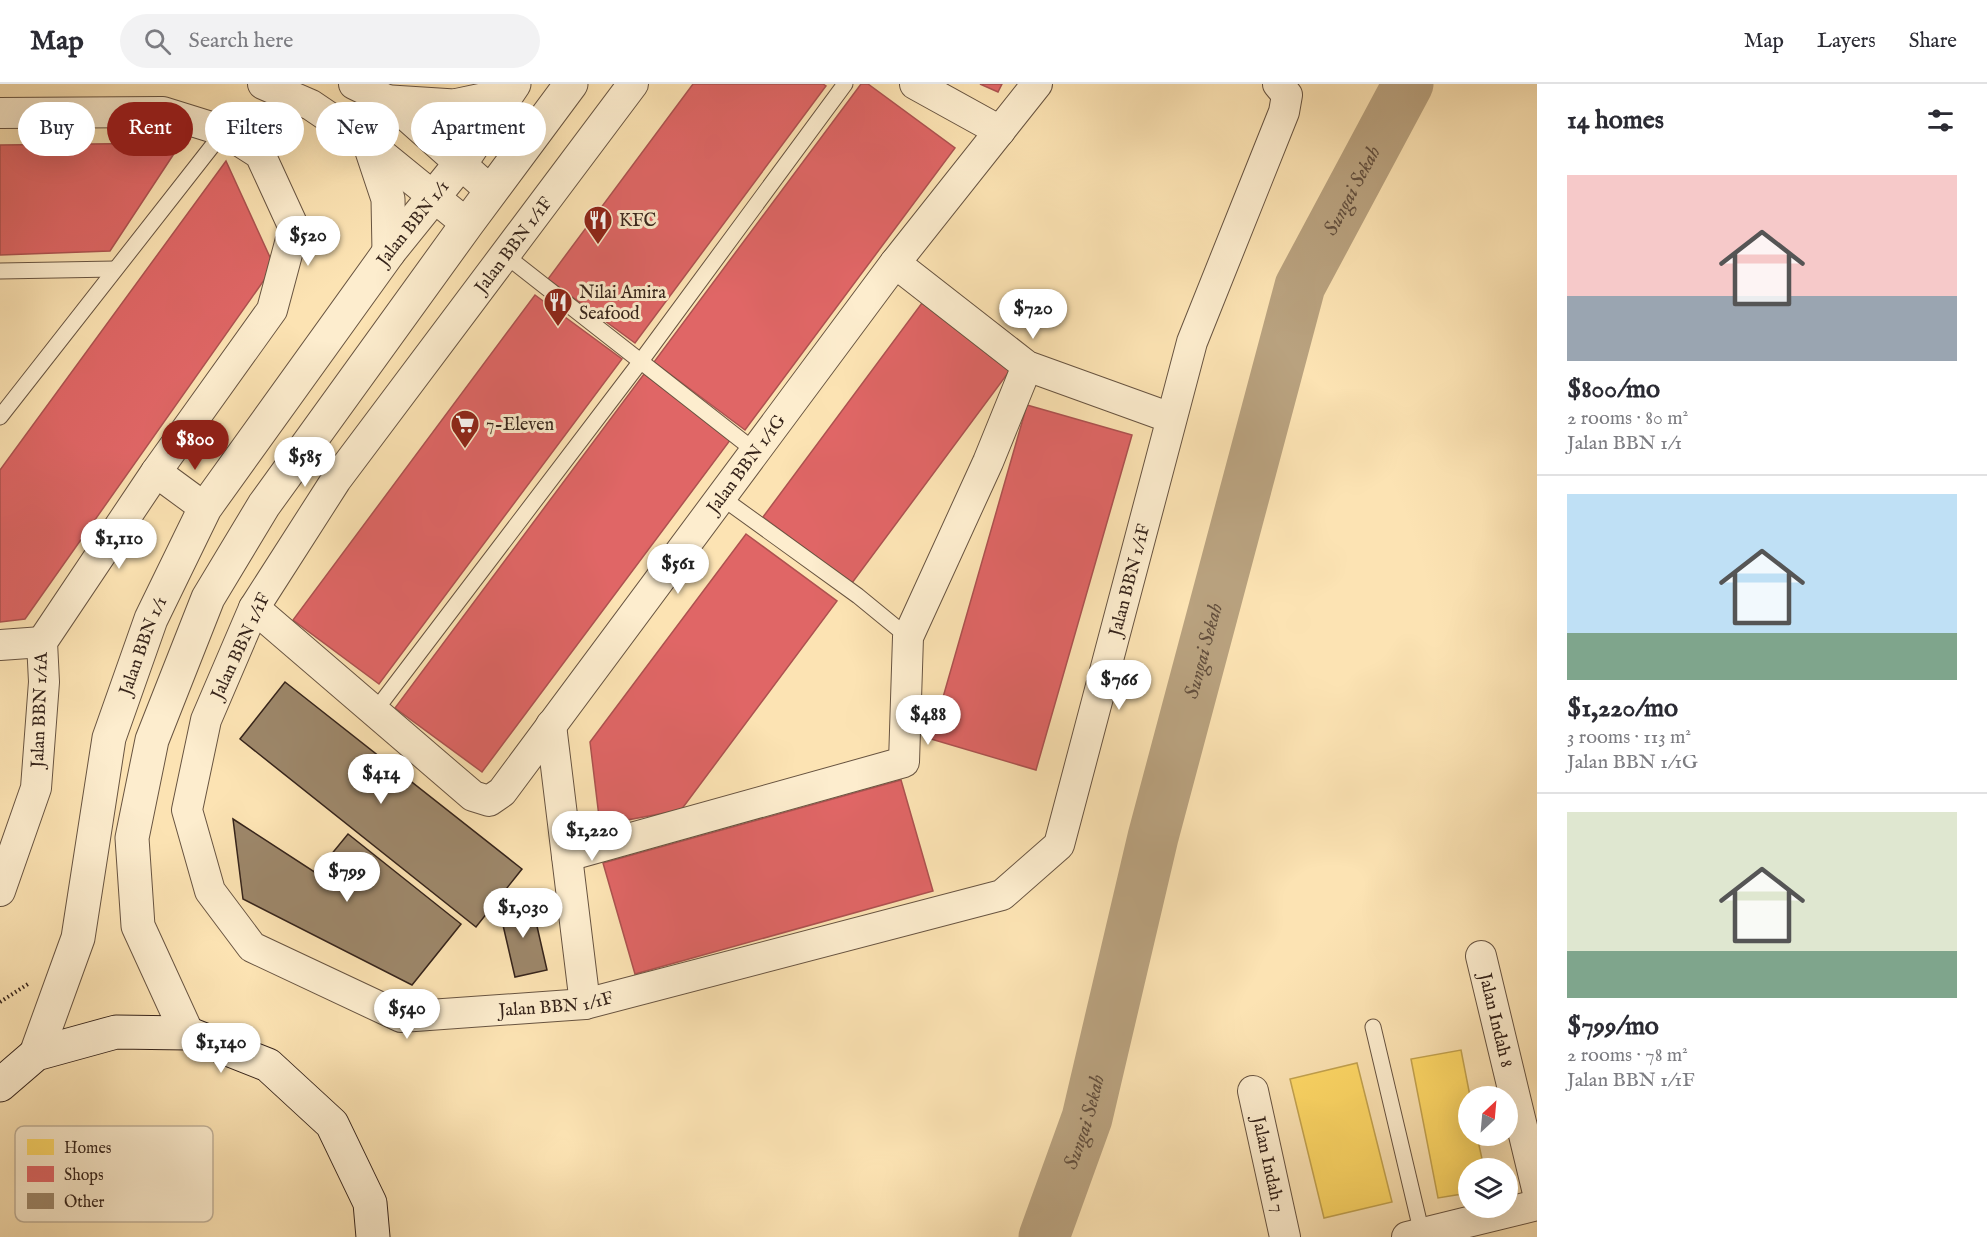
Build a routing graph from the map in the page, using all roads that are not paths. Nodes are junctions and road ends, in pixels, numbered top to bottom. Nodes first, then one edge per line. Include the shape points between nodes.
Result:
1 (263, 84) edge
2 (354, 84) edge
3 (571, 84) edge
4 (633, 84) edge
5 (845, 84) edge
6 (915, 84) edge
7 (1037, 84) edge
8 (1278, 84) edge
9 (510, 89) edge
10 (391, 102) edge
11 (399, 103) edge
12 (316, 109) edge
13 (399, 109) edge
14 (0, 113) edge
15 (205, 125) edge
16 (1000, 131) junction
17 (205, 155) edge
18 (261, 156) edge
19 (373, 156) edge
20 (382, 156) edge
21 (460, 164) junction
22 (492, 192) junction
23 (433, 198) junction
24 (467, 224) junction
25 (389, 252) junction
26 (505, 255) junction
27 (895, 263) junction
28 (115, 269) junction
29 (0, 271) edge
30 (641, 361) junction
31 (1027, 366) junction
32 (0, 417) edge
33 (1172, 418) junction
34 (756, 451) junction
35 (301, 456) junction
36 (156, 472) junction
37 (336, 480) junction
38 (721, 497) junction
39 (205, 508) junction
40 (254, 608) junction
41 (908, 637) junction
42 (42, 642) junction
43 (0, 645) edge
44 (375, 711) junction
45 (551, 725) junction
46 (567, 856) junction
47 (0, 891) edge
48 (1481, 956) dead end
49 (585, 1004) junction
50 (1373, 1027) dead end
51 (187, 1033) junction
52 (36, 1054) junction
53 (0, 1085) edge
54 (1252, 1091) dead end
55 (1537, 1189) edge
56 (1537, 1205) edge
57 (1414, 1235) edge
58 (373, 1237) edge
59 (1285, 1237) edge

1 - 12 street
2 - 10 street
3 - 22 street
4 - 26 street, Jalan BBN 1/1F
5 - 30 lane
6 - 16 street
7 - 16 street, Jalan BBN 1/1G
8 - 33 street, Jalan BBN 1/1F via 1287,95 1284,112 1192,342
9 - 11 street via 454,106
9 - 21 street, Jalan BBN 1/1
13 - 21 street
14 - 15 street, Jalan BBN 1/1A via 163,112
16 - 27 street, Jalan BBN 1/1G
17 - 28 lane
18 - 36 street, Jalan BBN 1/1A via 294,228 272,310
19 - 25 street via 388,199
20 - 23 street
21 - 22 street
21 - 23 street, Jalan BBN 1/1
22 - 24 street
23 - 24 street
23 - 25 street, Jalan BBN 1/1
24 - 35 street
25 - 39 street, Jalan BBN 1/1
26 - 30 lane
26 - 37 street, Jalan BBN 1/1F
27 - 31 street
27 - 34 street, Jalan BBN 1/1G
28 - 29 lane
28 - 32 lane
30 - 34 lane
30 - 44 lane
31 - 33 street
31 - 41 street
33 - 49 street, Jalan BBN 1/1F via 1059,845 1002,895
34 - 38 street, Jalan BBN 1/1G
35 - 37 street
35 - 51 street via 264,505 208,598 153,740 132,838 138,926
36 - 39 street
36 - 42 street, Jalan BBN 1/1A
37 - 40 street, Jalan BBN 1/1F
38 - 41 lane
38 - 45 street, Jalan BBN 1/1G
39 - 52 street, Jalan BBN 1/1 via 152,619 109,738 78,938
40 - 44 street, Jalan BBN 1/1G
40 - 49 street, Jalan BBN 1/1F via 206,720 187,810 210,891 252,947 401,1017
41 - 46 street via 904,762
42 - 43 street
42 - 47 street, Jalan BBN 1/1A via 44,682 36,788
44 - 45 street, Jalan BBN 1/1G via 473,796 489,801 502,792
45 - 46 street
46 - 49 street
48 - 55 street, Jalan Indah 8
50 - 57 lane
51 - 52 street via 116,1032
51 - 58 street via 268,1065 332,1124 370,1203
52 - 53 street
54 - 59 street, Jalan Indah 7
56 - 57 street

